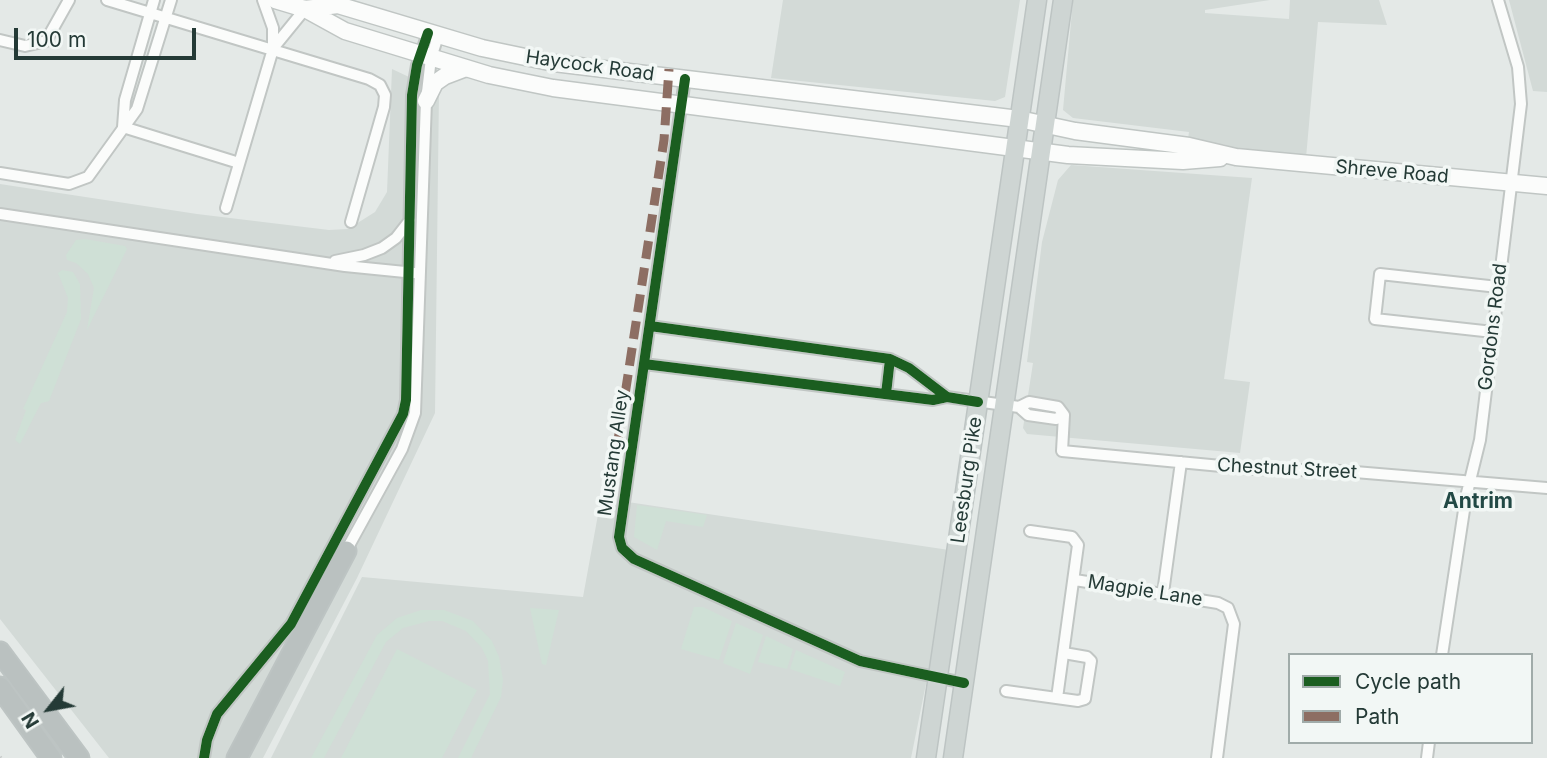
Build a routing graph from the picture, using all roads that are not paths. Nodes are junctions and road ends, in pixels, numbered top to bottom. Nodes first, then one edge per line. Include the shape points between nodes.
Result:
1 (69, 0) edge
2 (107, 0) edge
3 (154, 0) edge
4 (171, 0) edge
5 (263, 0) edge
6 (275, 0) edge
7 (1037, 0) edge
8 (1063, 0) edge
9 (1498, 0) edge
10 (305, 9) junction
11 (150, 13) junction
12 (165, 17) junction
13 (433, 34) junction
14 (0, 40) edge
15 (273, 49) junction
16 (426, 56) junction
17 (466, 68) junction
18 (685, 79) junction
19 (426, 101) junction
20 (681, 106) junction
21 (1019, 119) junction
22 (1047, 124) junction
23 (123, 127) junction
24 (1014, 146) junction
25 (1044, 151) junction
26 (1237, 157) junction
27 (239, 163) junction
28 (0, 173) edge
29 (1512, 183) junction
30 (1547, 186) edge
31 (226, 208) dead end
32 (0, 214) edge
33 (410, 220) junction
34 (351, 222) dead end
35 (322, 263) junction
36 (409, 272) junction
37 (422, 273) junction
38 (1498, 287) junction
39 (650, 326) junction
40 (1493, 332) junction
41 (890, 359) junction
42 (644, 364) junction
43 (886, 394) junction
44 (947, 397) junction
45 (978, 402) junction
46 (1012, 406) junction
47 (1181, 462) junction
48 (1470, 482) junction
49 (1547, 488) edge
50 (1030, 531) dead end
51 (346, 551) joint
52 (1075, 580) junction
53 (1163, 593) junction
54 (0, 652) edge
55 (1064, 653) junction
56 (1442, 653) edge
57 (937, 677) junction
58 (964, 683) junction
59 (0, 687) edge
60 (1006, 691) dead end
61 (1057, 698) junction
62 (51, 758) edge
63 (79, 758) edge
64 (204, 758) edge
65 (237, 758) edge
66 (926, 758) edge
67 (953, 758) edge
68 (1217, 758) edge

1 - 14 street via 46,41 25,47
2 - 11 street
3 - 11 street
4 - 12 street
5 - 15 street via 273,27
6 - 10 main road, Haycock Road
7 - 21 main road, Leesburg Pike
8 - 22 main road, Leesburg Pike
9 - 29 street, Gordons Road via 1518,67 1521,104
10 - 13 main road, Haycock Road via 338,5
10 - 15 street
10 - 16 main road, Haycock Road via 345,31
11 - 12 street
11 - 23 street via 124,106
12 - 15 street
12 - 23 street via 139,105
13 - 16 street
13 - 18 main road, Haycock Road via 554,63
15 - 27 street
15 - 34 street via 369,79 383,90 384,107
16 - 17 main road, Haycock Road
16 - 19 street
16 - 33 street via 412,95
17 - 19 main road via 435,83
17 - 20 main road, Haycock Road via 553,88
18 - 20 street, Mustang Alley
18 - 21 main road, Haycock Road
19 - 37 street
20 - 24 main road, Haycock Road
20 - 39 street, Mustang Alley
21 - 22 main road, Haycock Road
21 - 24 main road, Leesburg Pike
22 - 25 main road, Leesburg Pike
22 - 26 main road, Shreve Road
23 - 27 street
23 - 28 street via 82,181 69,184
24 - 25 main road, Shreve Road
24 - 45 main road, Leesburg Pike
25 - 26 main road, Shreve Road via 1172,161
25 - 46 main road, Leesburg Pike
26 - 29 main road, Shreve Road
27 - 31 street
29 - 30 main road, Shreve Road
29 - 38 street, Gordons Road
32 - 35 street
33 - 35 street via 382,248
33 - 36 street
35 - 36 street
36 - 37 street
36 - 64 street via 406,400 397,430 291,624 217,714
37 - 51 street via 415,413 402,449
38 - 40 street, Gordons Road
38 - 40 street via 1380,274 1375,319
39 - 41 street
39 - 42 street, Mustang Alley
40 - 48 street, Gordons Road via 1480,440
41 - 43 street
41 - 44 street
42 - 43 street
42 - 57 street, Mustang Alley via 619,537 627,554 860,661
43 - 44 street via 933,400
44 - 45 street
45 - 46 street
45 - 57 main road, Leesburg Pike
46 - 47 street, Chestnut Street via 1029,402 1058,407 1064,415 1062,452
46 - 58 main road, Leesburg Pike
47 - 48 street, Chestnut Street
47 - 53 street
48 - 49 street, Chestnut Street
48 - 56 street, Gordons Road
50 - 52 street via 1077,539
51 - 65 highway
52 - 53 street, Magpie Lane
52 - 55 street
53 - 68 street, Magpie Lane via 1218,603 1234,617
54 - 63 highway
55 - 61 street
55 - 61 street via 1091,661 1088,694 1078,701
57 - 58 street, Mustang Alley
57 - 66 main road, Leesburg Pike
58 - 67 main road, Leesburg Pike
59 - 62 highway
60 - 61 street

